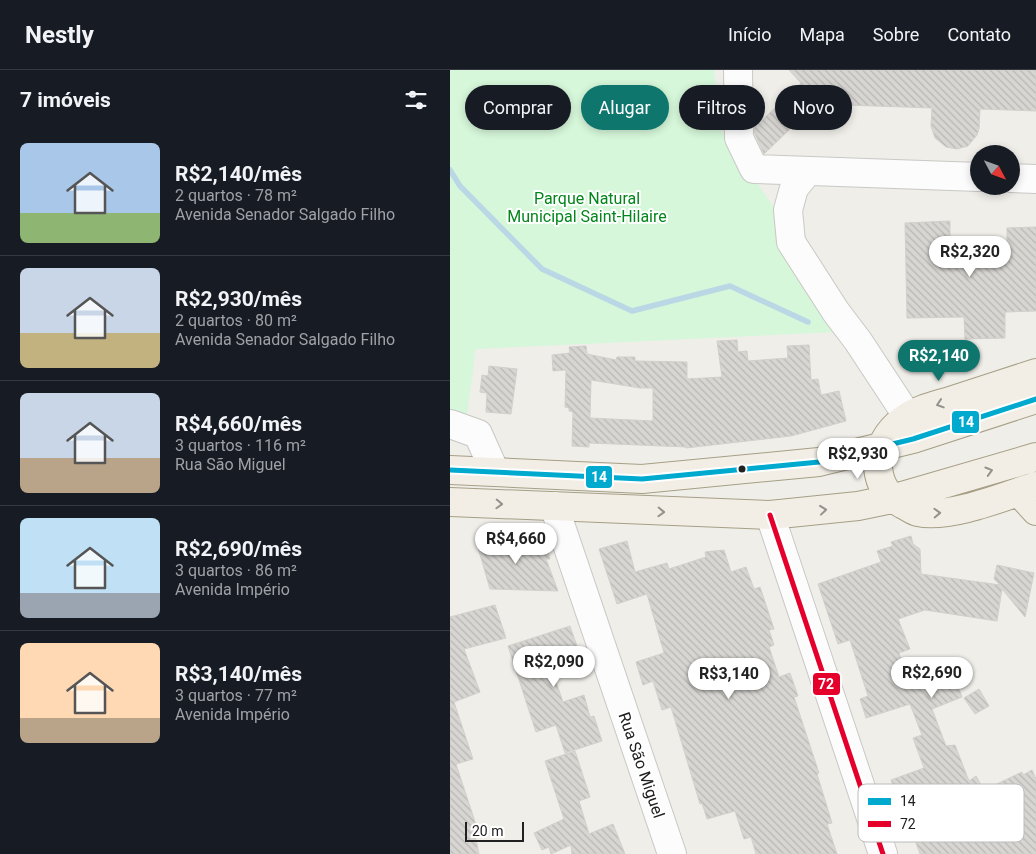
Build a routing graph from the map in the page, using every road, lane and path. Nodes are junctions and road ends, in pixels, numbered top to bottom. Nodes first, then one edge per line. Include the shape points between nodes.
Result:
1 (738, 70) edge
2 (808, 171) junction
3 (970, 177) edge
4 (1020, 178) edge
5 (1036, 179) edge
6 (1036, 373) edge
7 (1036, 399) edge
8 (908, 417) junction
9 (450, 424) edge
10 (881, 447) junction
11 (1036, 458) edge
12 (450, 470) edge
13 (495, 472) junction
14 (1030, 496) edge
15 (892, 498) junction
16 (450, 502) edge
17 (554, 506) junction
18 (770, 515) junction
19 (860, 784) edge
20 (879, 842) edge
21 (672, 854) edge
22 (883, 854) edge

1 - 2 street via 739,138 754,169
2 - 3 street
2 - 8 street via 794,188 788,210 791,242
4 - 5 street
6 -> 8 main road
7 - 10 main road
8 - 10 main road via 891,432
9 - 13 street via 478,434
10 - 13 main road via 819,462 642,479
10 - 15 main road via 877,463 879,476 883,489
15 -> 11 main road
12 - 13 main road
15 -> 14 main road via 917,512 939,514
18 -> 15 main road via 858,506
16 -> 17 main road
17 -> 18 main road
17 - 21 street, Rua São Miguel
18 - 19 street
20 - 22 street

